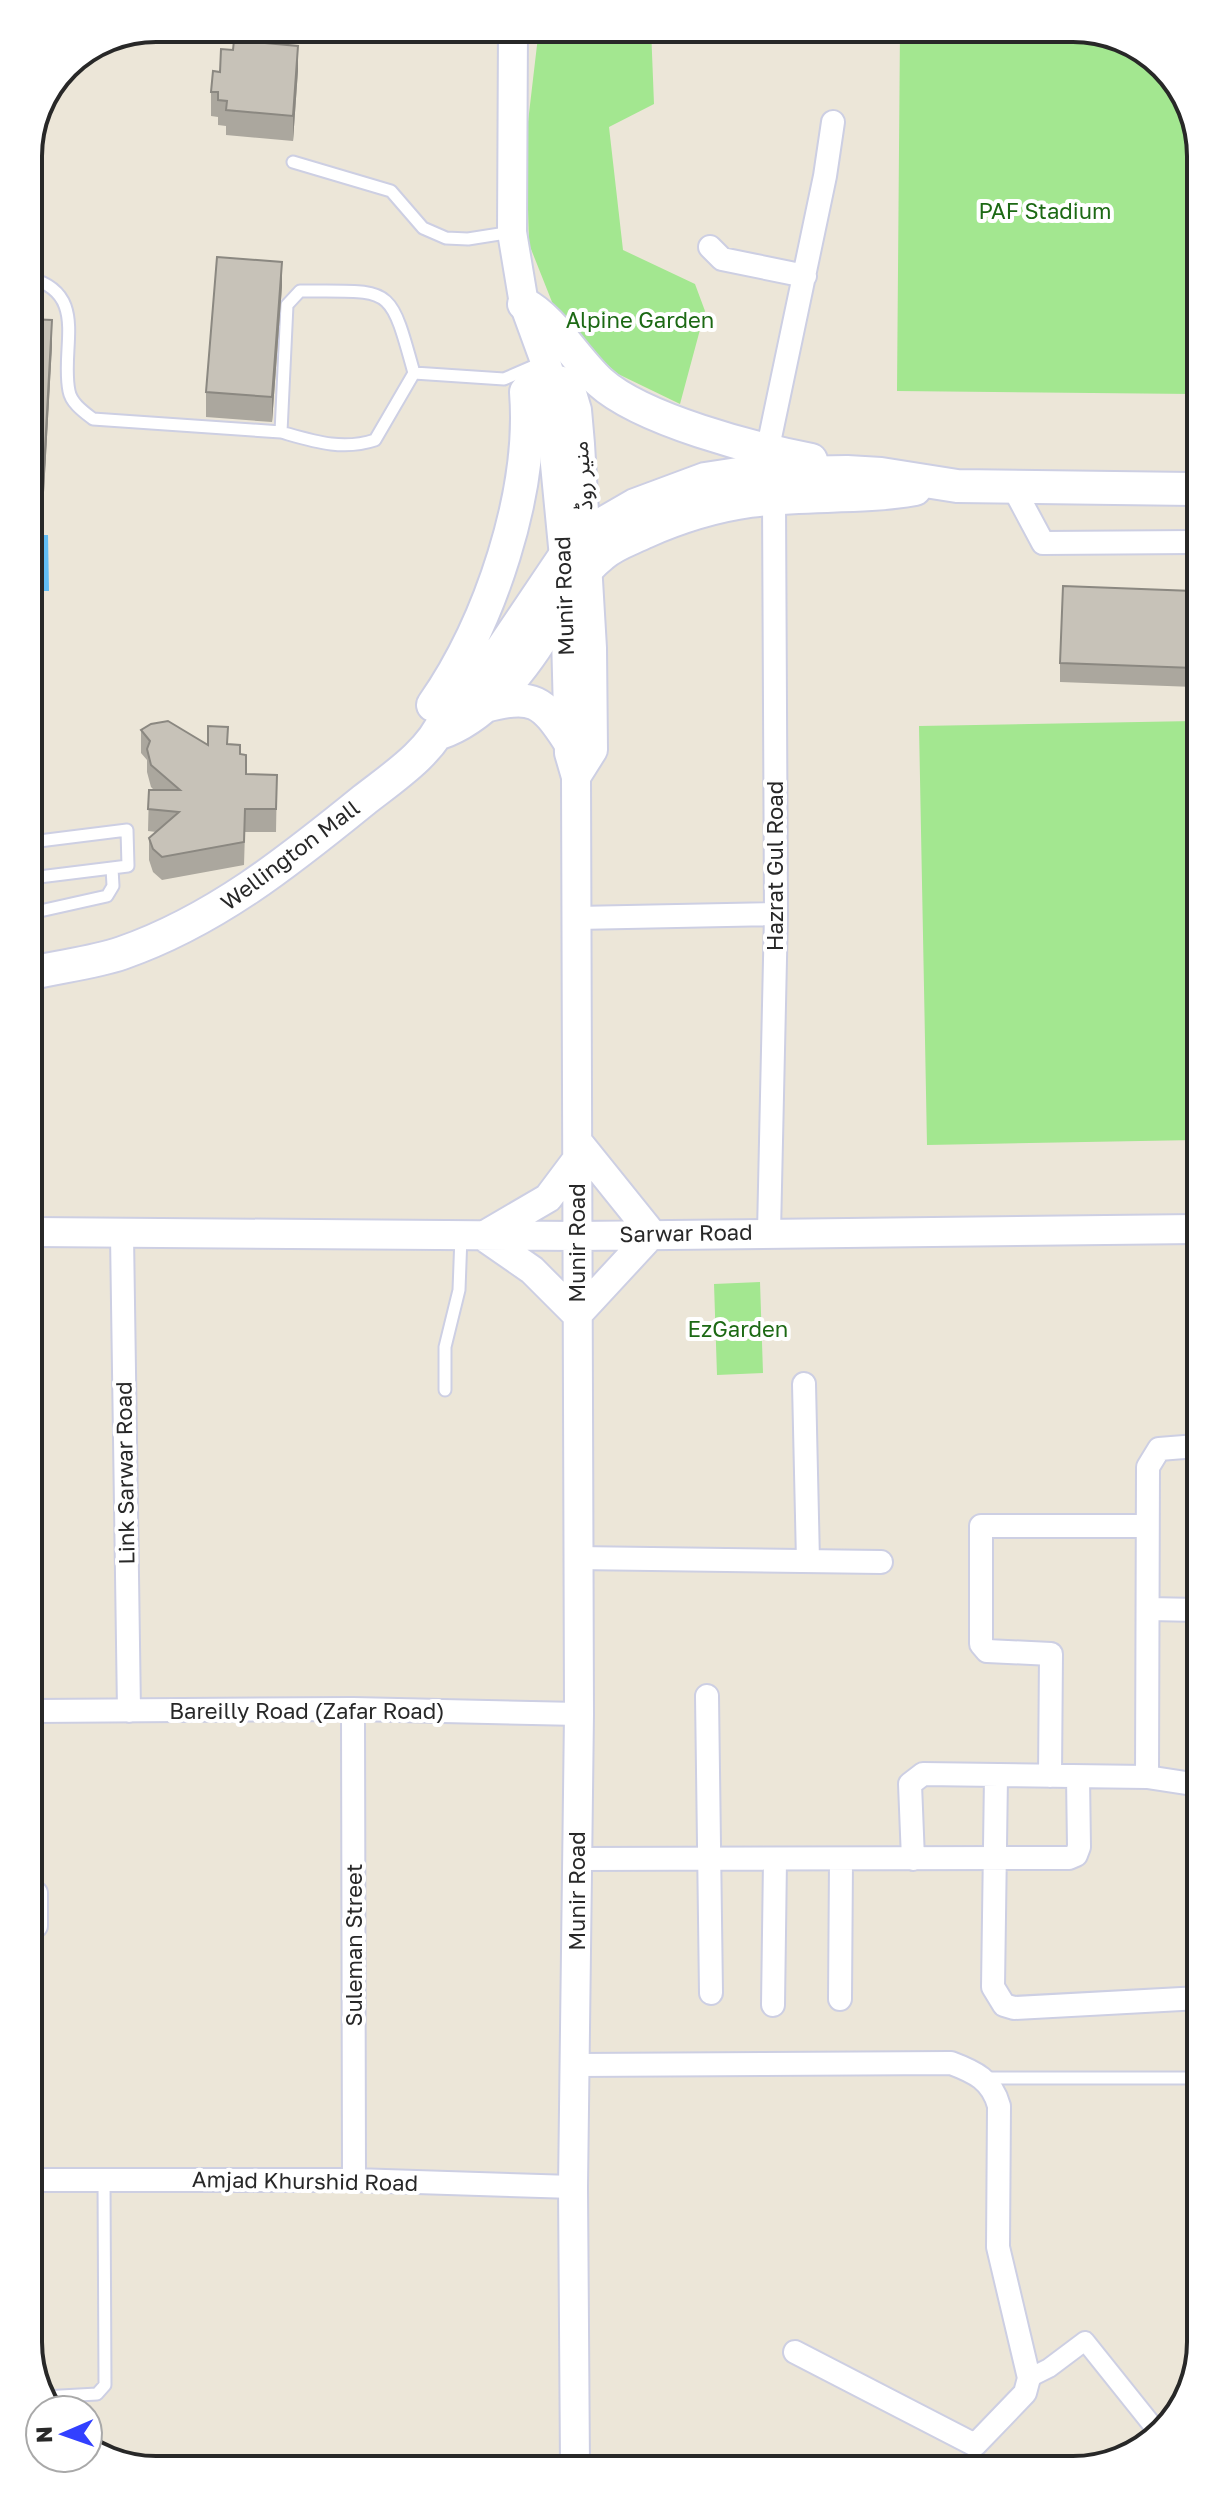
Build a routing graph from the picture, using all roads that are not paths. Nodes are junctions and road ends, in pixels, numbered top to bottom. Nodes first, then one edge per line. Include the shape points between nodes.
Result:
1 (513, 42) edge
2 (833, 122) dead end
3 (293, 162) dead end
4 (512, 232) junction
5 (710, 247) dead end
6 (805, 276) junction
7 (42, 283) edge
8 (524, 304) junction
9 (547, 370) junction
10 (414, 373) junction
11 (281, 432) junction
12 (767, 452) junction
13 (847, 472) junction
14 (938, 485) junction
15 (1013, 487) junction
16 (1187, 489) edge
17 (774, 500) junction
18 (1187, 542) edge
19 (579, 553) junction
20 (565, 596) junction
21 (485, 706) junction
22 (439, 733) junction
23 (569, 741) junction
24 (576, 777) junction
25 (389, 781) junction
26 (42, 841) edge
27 (112, 868) junction
28 (42, 877) edge
29 (42, 911) edge
30 (776, 914) junction
31 (577, 918) junction
32 (42, 971) edge
33 (578, 1150) junction
34 (1187, 1229) edge
35 (42, 1232) edge
36 (769, 1232) junction
37 (652, 1234) junction
38 (122, 1235) junction
39 (472, 1236) junction
40 (577, 1236) junction
41 (577, 1315) junction
42 (804, 1384) dead end
43 (445, 1390) dead end
44 (1187, 1447) edge
45 (1147, 1526) junction
46 (576, 1558) junction
47 (808, 1561) junction
48 (881, 1562) dead end
49 (1149, 1609) junction
50 (1187, 1610) edge
51 (707, 1696) dead end
52 (353, 1709) junction
53 (42, 1711) edge
54 (129, 1711) junction
55 (579, 1714) junction
56 (996, 1776) junction
57 (1050, 1776) junction
58 (1078, 1777) junction
59 (1147, 1777) junction
60 (1187, 1783) edge
61 (711, 1858) junction
62 (994, 1858) junction
63 (577, 1859) junction
64 (913, 1859) junction
65 (775, 1860) junction
66 (841, 1861) junction
67 (711, 1993) dead end
68 (840, 1999) dead end
69 (1187, 1999) edge
70 (773, 2005) dead end
71 (576, 2065) junction
72 (984, 2078) junction
73 (1187, 2078) edge
74 (42, 2180) edge
75 (104, 2180) junction
76 (354, 2180) junction
77 (573, 2187) junction
78 (795, 2352) dead end
79 (1029, 2378) junction
80 (97, 2394) edge
81 (1151, 2424) edge
82 (974, 2454) edge
83 (575, 2456) edge

1 - 4 street, Munir Road
2 - 6 street
3 - 4 lane via 391,191 423,228 446,238
4 - 8 street, Munir Road
5 - 6 street via 722,259
6 - 12 street
7 - 11 lane via 69,313 69,392 93,419
8 - 9 street, Munir Road
8 - 12 main road via 542,313 603,385 675,420
9 - 10 lane via 504,379
9 - 19 street, Munir Road
9 - 25 main road via 526,392 523,476 481,612 456,669 413,733
10 - 11 lane via 375,440 347,446 294,439
10 - 11 lane via 397,312 385,298 370,292 300,291 287,305
12 - 13 main road
13 - 14 main road
13 - 19 main road via 721,475 635,505
14 - 15 main road
14 - 17 main road via 877,496
15 - 16 main road
15 - 18 street via 1043,543
17 - 19 main road via 703,510 617,545
17 - 30 street, Hazrat Gul Road
19 - 20 main road, Wellington Mall
19 - 22 main road, Wellington Mall via 445,718
19 - 24 street via 593,750
20 - 21 main road, Wellington Mall via 547,630
20 - 23 street, Munir Road
21 - 22 main road, Wellington Mall via 463,725
21 - 23 main road via 528,699 544,708
22 - 25 main road, Wellington Mall
23 - 24 street, Munir Road
24 - 31 street, Munir Road
25 - 32 main road, Wellington Mall via 284,865 215,911 121,953
26 - 27 lane via 127,830 128,866
27 - 28 lane
27 - 29 lane via 113,886 107,896
30 - 31 street
30 - 36 street, Hazrat Gul Road
31 - 33 street, Munir Road
33 - 37 street
33 - 39 street via 548,1198
33 - 40 street, Munir Road
34 - 36 street, Sarwar Road
35 - 38 street, Sarwar Road
36 - 37 street, Sarwar Road
37 - 40 street, Sarwar Road
37 - 41 street
38 - 39 street, Sarwar Road
38 - 54 street, Link Sarwar Road
39 - 40 street, Sarwar Road
39 - 41 street via 532,1270
39 - 43 lane via 445,1347
40 - 41 street, Munir Road
41 - 46 street, Munir Road
42 - 47 street
44 - 45 street via 1159,1449 1151,1458
45 - 49 street
45 - 57 street via 981,1526 981,1644 987,1651 1051,1654
46 - 47 street
46 - 55 street, Munir Road
47 - 48 street
49 - 50 street
49 - 59 street
51 - 61 street
52 - 54 street, Bareilly Road (Zafar Road)
52 - 55 street, Bareilly Road (Zafar Road)
52 - 76 street, Suleman Street
53 - 54 street, Bareilly Road (Zafar Road)
55 - 63 street, Munir Road
56 - 57 street
56 - 62 street
56 - 64 street via 923,1774 910,1784
57 - 58 street
58 - 59 street
58 - 62 street via 1076,1855
59 - 60 street
61 - 63 street
61 - 65 street
61 - 67 street
62 - 64 street
62 - 69 street via 993,1987 1004,2005
63 - 71 street, Munir Road
64 - 66 street
65 - 66 street
65 - 70 street
66 - 68 street
71 - 72 street via 951,2063
71 - 77 street, Munir Road
72 - 73 lane
72 - 79 street via 999,2106 998,2247
74 - 75 street, Amjad Khurshid Road
75 - 76 street, Amjad Khurshid Road
75 - 80 lane via 105,2385
76 - 77 street, Amjad Khurshid Road
77 - 83 street, Munir Road
78 - 82 street
79 - 81 street via 1085,2341
79 - 82 street via 1025,2393

